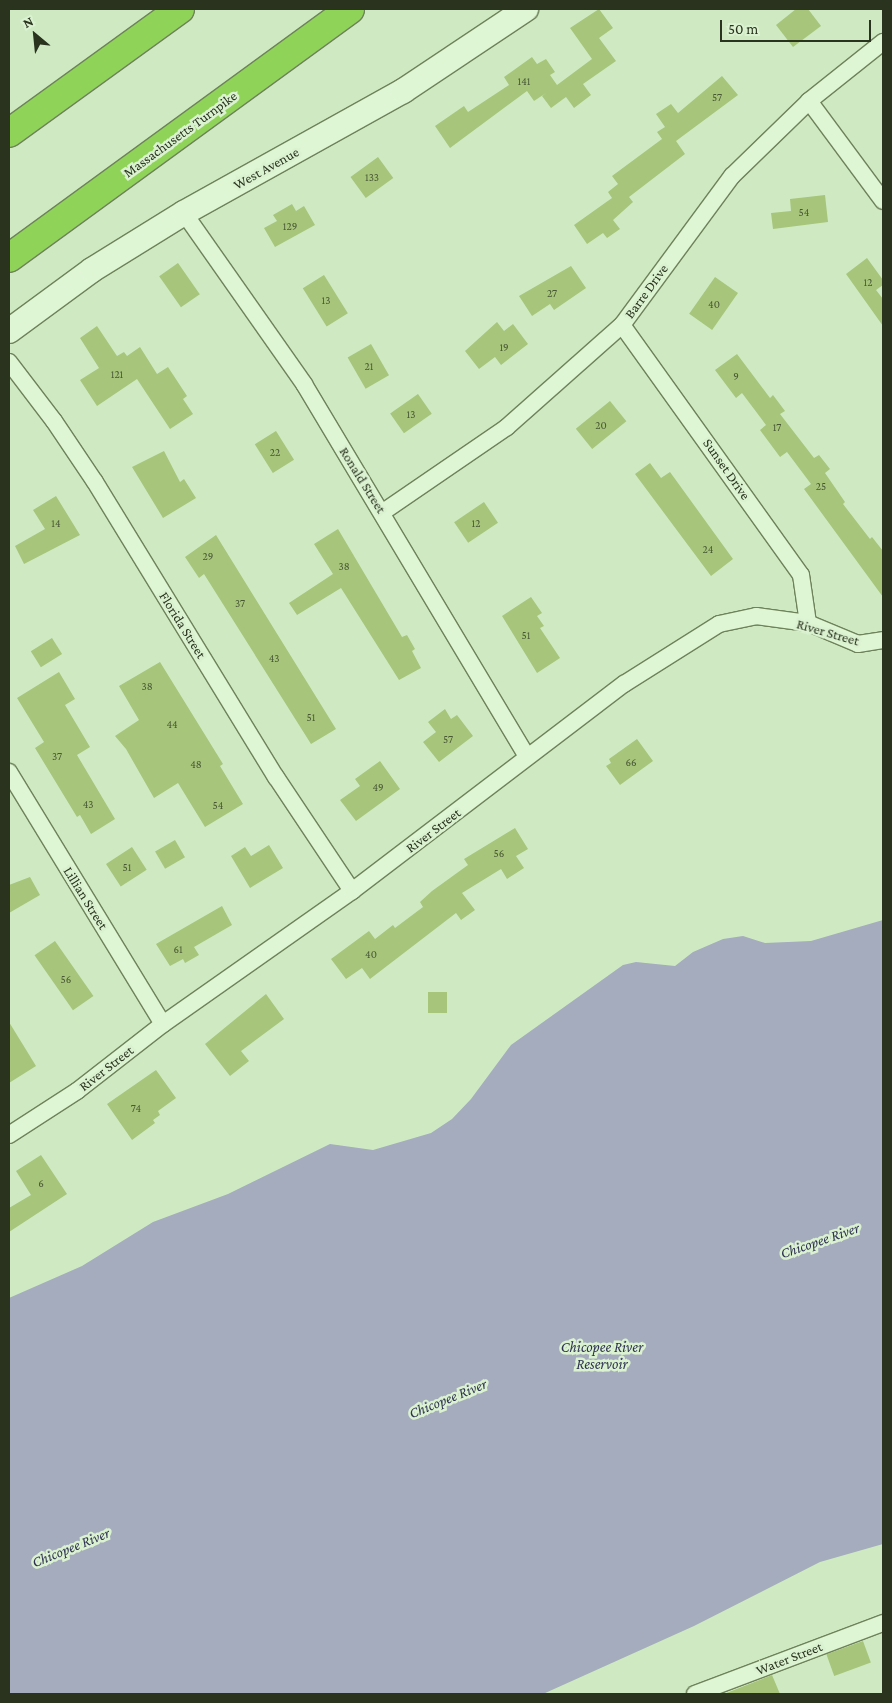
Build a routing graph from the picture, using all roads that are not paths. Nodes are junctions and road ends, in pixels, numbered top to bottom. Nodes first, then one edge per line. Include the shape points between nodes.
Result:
1 (180, 9) edge
2 (350, 9) edge
3 (526, 9) edge
4 (883, 42) edge
5 (809, 101) junction
6 (9, 133) edge
7 (883, 201) edge
8 (184, 213) junction
9 (9, 258) edge
10 (622, 325) junction
11 (9, 331) edge
12 (9, 362) edge
13 (383, 512) junction
14 (808, 624) junction
15 (883, 640) edge
16 (528, 756) junction
17 (9, 772) edge
18 (352, 891) junction
19 (163, 1024) junction
20 (9, 1135) edge
21 (883, 1623) edge
22 (694, 1694) edge

1 - 6 highway
2 - 9 highway, Massachusetts Turnpike
3 - 8 main road, West Avenue via 403,91
4 - 5 street, Barre Drive
5 - 7 street
5 - 10 street, Barre Drive via 732,176
8 - 11 main road, West Avenue via 92,270
8 - 13 street, Ronald Street via 304,384
10 - 13 street, Barre Drive via 507,426
10 - 14 street, Sunset Drive via 802,575
12 - 18 street, Florida Street via 95,482 276,777
13 - 16 street, Ronald Street
14 - 15 street, River Street via 858,644
14 - 16 street, River Street via 756,616 719,624 624,684
16 - 18 street, River Street
17 - 19 street, Lillian Street
18 - 19 street, River Street
19 - 20 street, River Street via 76,1091
21 - 22 street, Water Street

